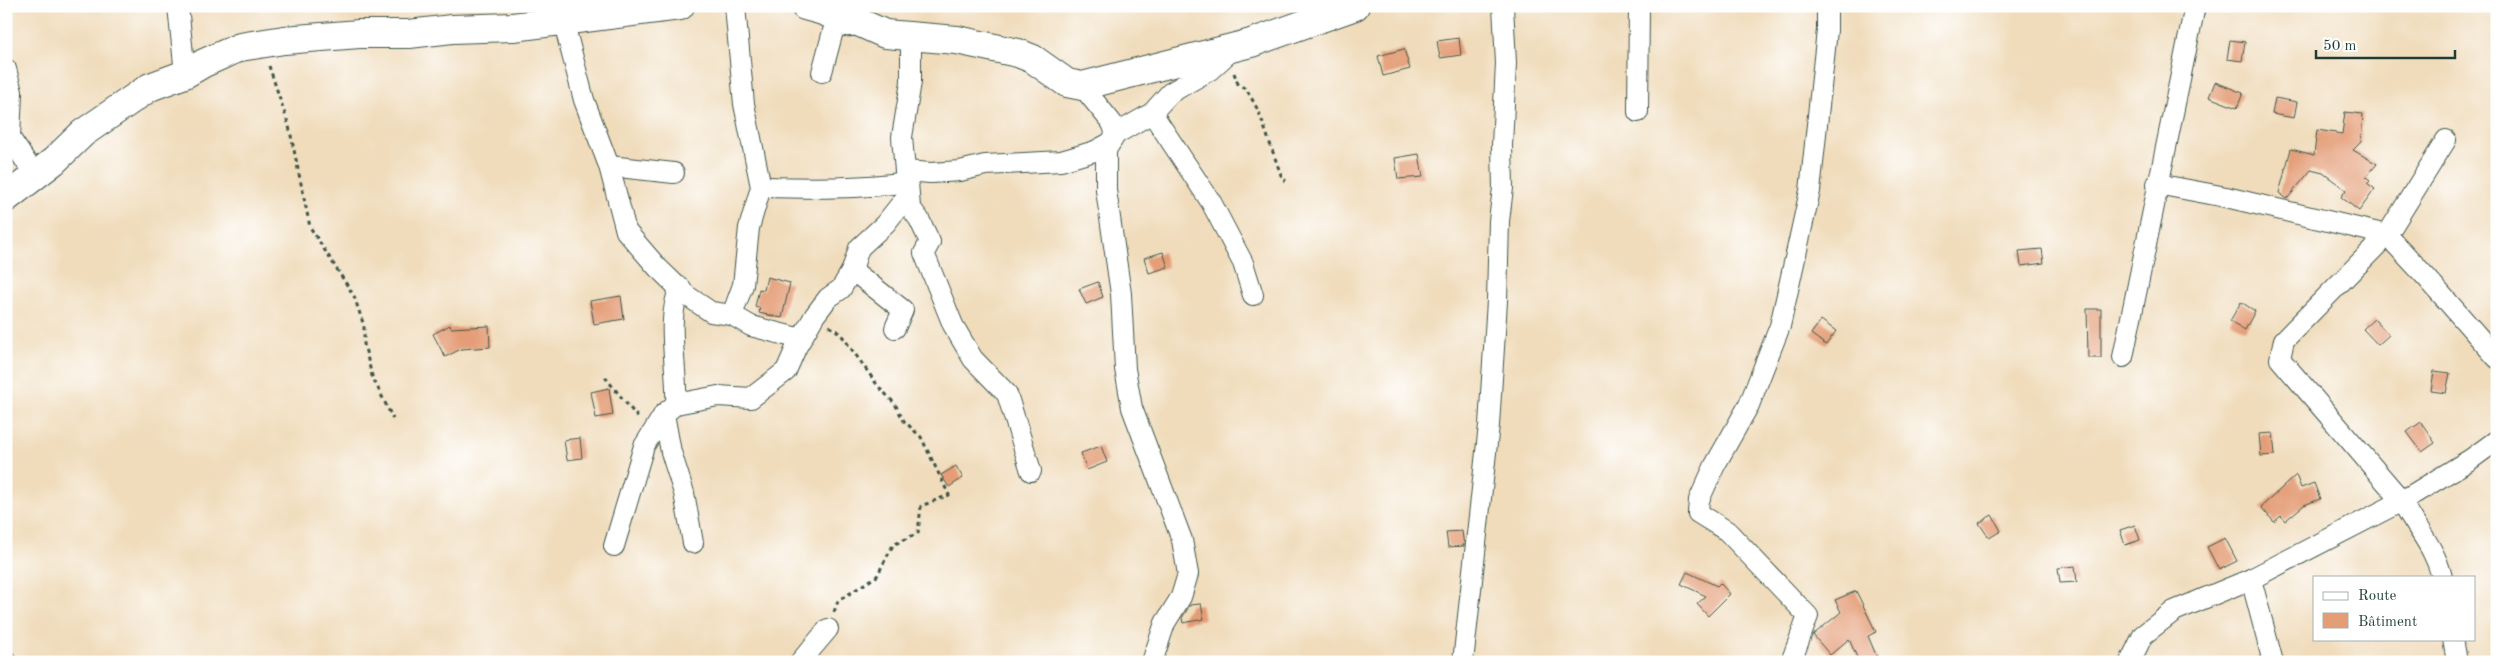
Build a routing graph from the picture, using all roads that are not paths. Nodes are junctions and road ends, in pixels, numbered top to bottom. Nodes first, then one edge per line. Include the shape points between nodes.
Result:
1 (178, 6) edge
2 (680, 6) edge
3 (735, 6) edge
4 (805, 6) edge
5 (1355, 6) edge
6 (1503, 6) edge
7 (1639, 6) edge
8 (1827, 6) edge
9 (2195, 6) edge
10 (607, 10) edge
11 (845, 16) edge
12 (563, 20) junction
13 (911, 36) junction
14 (1236, 46) junction
15 (6, 69) edge
16 (822, 72) dead end
17 (185, 74) junction
18 (1082, 86) junction
19 (1638, 112) dead end
20 (1152, 113) junction
21 (1113, 139) junction
22 (2446, 140) dead end
23 (610, 166) junction
24 (674, 173) dead end
25 (35, 175) junction
26 (907, 183) junction
27 (2157, 184) junction
28 (761, 187) junction
29 (6, 198) edge
30 (2387, 235) junction
31 (852, 270) junction
32 (680, 287) junction
33 (1253, 295) dead end
34 (732, 315) junction
35 (895, 328) dead end
36 (801, 339) junction
37 (2123, 357) dead end
38 (2497, 358) edge
39 (670, 409) junction
40 (2497, 440) edge
41 (1031, 472) dead end
42 (2402, 501) junction
43 (693, 543) dead end
44 (614, 546) dead end
45 (2442, 576) edge
46 (2251, 579) junction
47 (828, 629) road end
48 (2453, 640) edge
49 (800, 662) edge
50 (1152, 662) edge
51 (1463, 662) edge
52 (1790, 662) edge
53 (2130, 662) edge
54 (2272, 662) edge
55 (2457, 662) edge

1 - 17 street
2 - 10 street
3 - 28 street via 744,104
4 - 11 street
5 - 14 street via 1286,32
6 - 51 street via 1506,63 1497,301 1489,425
7 - 19 street
8 - 52 street via 1810,191 1780,326 1749,405 1699,500 1698,513 1727,531 1808,616
9 - 27 street
10 - 12 street
11 - 13 street via 885,34
11 - 16 street
12 - 17 street via 513,27 359,34 263,43 240,47
12 - 23 street via 584,100
13 - 18 street via 957,40 1018,52 1068,83
13 - 26 street via 911,82 902,137
14 - 18 street
14 - 20 street via 1210,70 1170,93
15 - 25 street via 12,92 10,138
17 - 25 street via 150,87 83,133
18 - 21 street via 1112,123
20 - 21 street
20 - 33 street via 1210,202 1243,263
21 - 26 street via 1094,151 1061,161 985,165 931,173
21 - 50 street via 1106,150 1106,190 1121,294 1125,369 1132,408 1182,540 1188,574 1180,597 1165,622
22 - 30 street
23 - 24 street
23 - 32 street via 626,231 657,267
25 - 29 street
26 - 28 street via 864,188
26 - 31 street via 885,224 859,248
26 - 41 street via 910,207 930,242 924,253 953,325 973,359 1007,394
27 - 30 street via 2226,196
27 - 37 street
28 - 34 street via 749,228 743,284
30 - 38 street
30 - 42 street via 2284,340 2280,359
31 - 35 street via 903,310
31 - 36 street via 840,289 815,315
32 - 34 street via 711,312
32 - 39 street via 674,302
34 - 36 street via 750,326
36 - 39 street via 786,371 751,398 718,396
39 - 43 street via 671,452 684,493
39 - 44 street via 644,446
40 - 42 street
42 - 45 street via 2412,522 2431,546
42 - 46 street
46 - 53 street via 2174,611 2143,634
46 - 54 street
47 - 49 street
48 - 55 street

